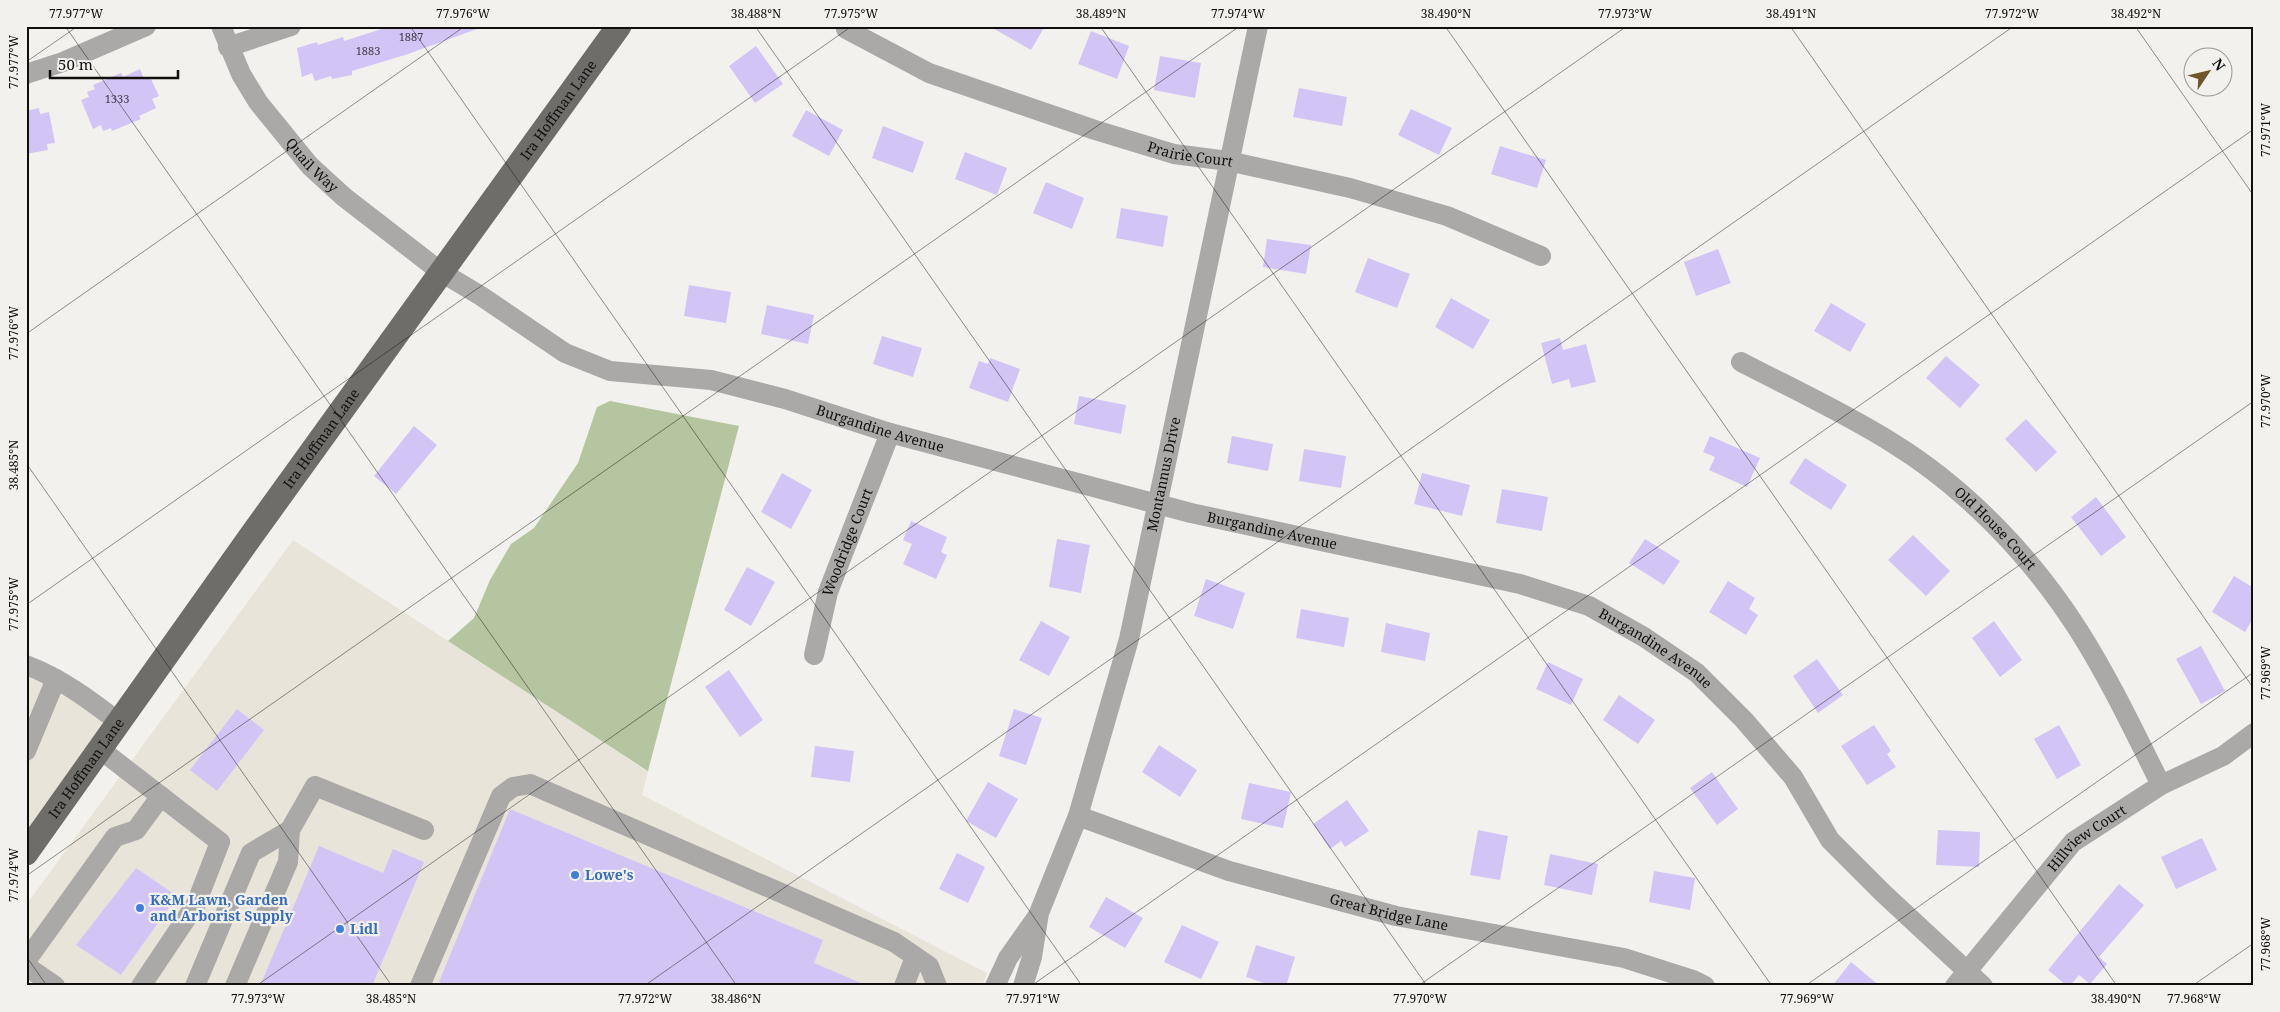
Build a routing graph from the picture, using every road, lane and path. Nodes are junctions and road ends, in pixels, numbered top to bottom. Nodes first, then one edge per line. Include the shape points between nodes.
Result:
1 (220, 26) edge
2 (291, 26) edge
3 (619, 26) edge
4 (1258, 26) edge
5 (144, 27) edge
6 (846, 29) dead end
7 (228, 47) junction
8 (26, 74) edge
9 (1228, 161) junction
10 (1541, 256) dead end
11 (441, 272) junction
12 (1741, 362) dead end
13 (890, 433) junction
14 (1158, 504) junction
15 (814, 655) dead end
16 (26, 665) edge
17 (56, 679) junction
18 (120, 723) junction
19 (2254, 733) edge
20 (101, 750) junction
21 (26, 751) edge
22 (2161, 785) junction
23 (161, 796) junction
24 (1078, 816) junction
25 (290, 830) junction
26 (424, 830) dead end
27 (26, 853) edge
28 (1039, 913) junction
29 (915, 957) junction
30 (26, 961) edge
31 (26, 966) edge
32 (1961, 979) edge
33 (55, 986) edge
34 (141, 986) edge
35 (195, 986) edge
36 (235, 986) edge
37 (420, 986) edge
38 (904, 986) edge
39 (937, 986) edge
40 (995, 986) edge
41 (1023, 986) edge
42 (1705, 986) edge
43 (1983, 986) edge

1 - 7 street, Quail Way
2 - 7 street
3 - 11 main road, Ira Hoffman Lane
4 - 9 street, Montannus Drive
5 - 8 street via 63,62
6 - 9 street, Prairie Court via 929,73 1174,154
7 - 11 street, Quail Way via 258,102 310,166
9 - 10 street, Prairie Court via 1350,188 1446,216
9 - 14 street, Montannus Drive
11 - 13 street, Burgandine Avenue via 565,353 610,371 711,380 785,398
11 - 18 main road, Ira Hoffman Lane
12 - 22 street, Old House Court via 1892,442 1949,484 1999,530 2043,580 2079,631
13 - 14 street, Burgandine Avenue
13 - 15 street, Woodridge Court via 828,592
14 - 24 street, Montannus Drive via 1129,639
14 - 32 street, Burgandine Avenue via 1520,584 1589,606 1644,637 1697,673 1744,720 1793,778 1830,840
16 - 17 street
17 - 18 street
17 - 21 street
18 - 20 main road, Ira Hoffman Lane
19 - 22 street, Hillview Court via 2223,756
20 - 23 street
20 - 27 main road, Ira Hoffman Lane
22 - 32 street, Hillview Court via 2073,842
23 - 30 street via 136,830 115,837
23 - 34 street via 220,842 196,904
24 - 28 street, Montannus Drive
24 - 42 street, Great Bridge Lane via 1238,874 1396,916 1624,958
25 - 26 street via 315,786
25 - 35 street via 251,853
25 - 36 street via 288,862
28 - 40 street, Montannus Drive via 1008,958
28 - 41 street, Montannus Drive via 1032,957
29 - 37 street via 894,942 530,784 512,787 501,796
29 - 38 street
29 - 39 street via 929,966
31 - 33 street
32 - 43 street, Burgandine Avenue

